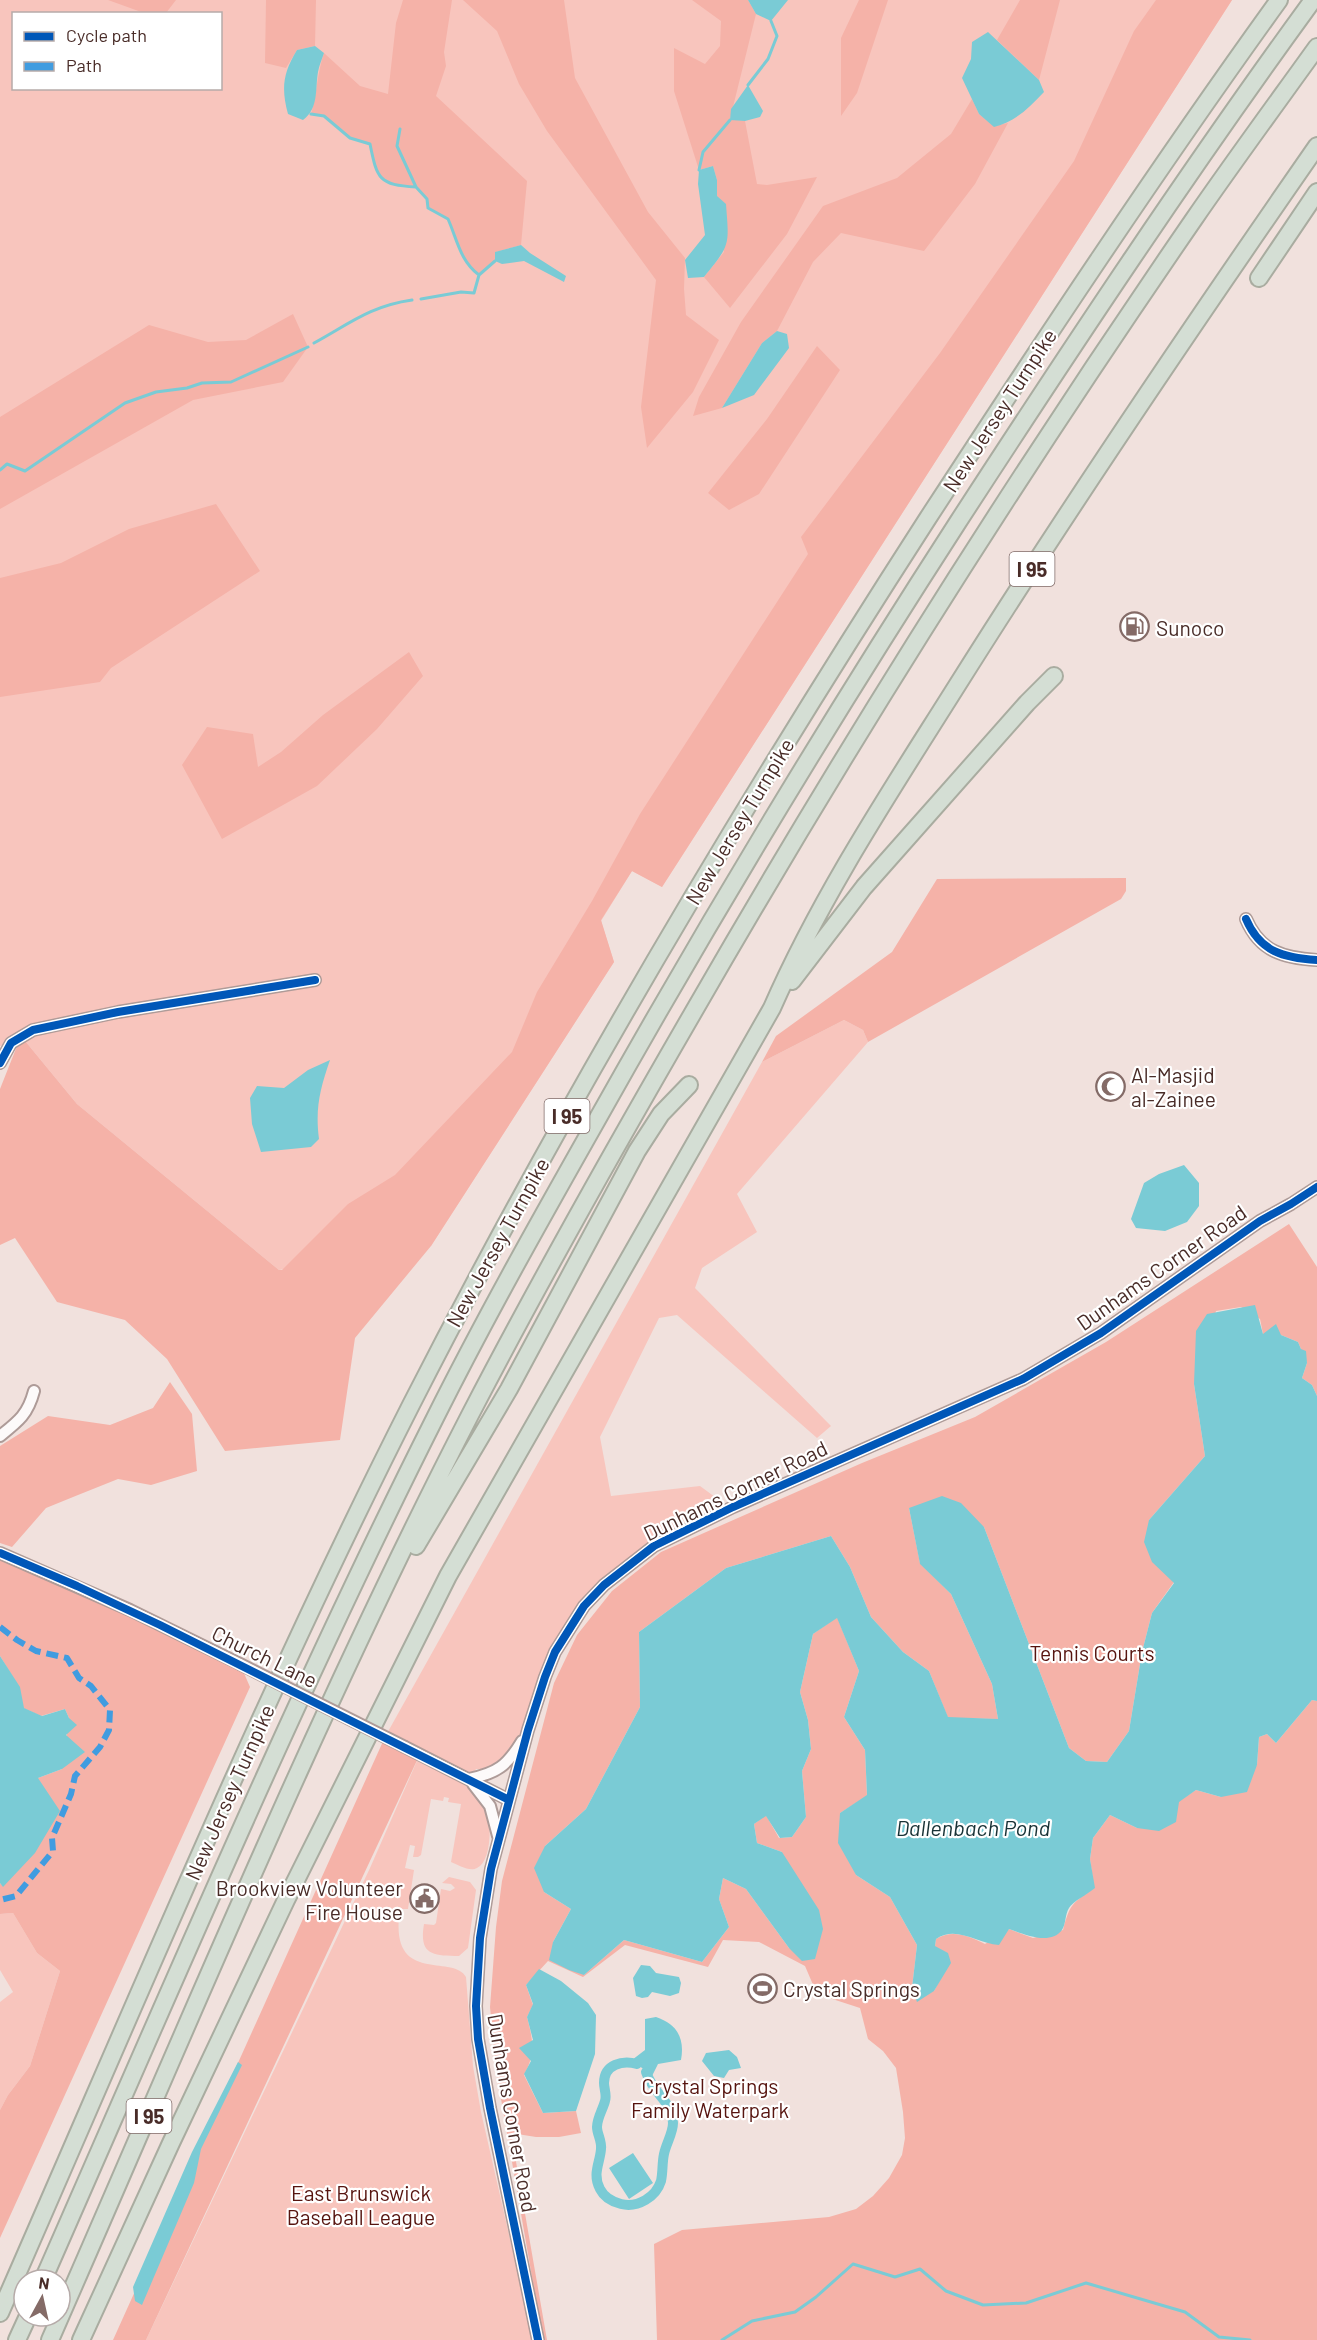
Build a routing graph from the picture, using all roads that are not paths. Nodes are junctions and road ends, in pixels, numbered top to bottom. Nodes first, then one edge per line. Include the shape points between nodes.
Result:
1 (1279, 0) edge
2 (1313, 0) edge
3 (1317, 47) edge
4 (1317, 146) edge
5 (1317, 192) edge
6 (1317, 212) edge
7 (1054, 676) dead end
8 (1246, 920) dead end
9 (1317, 960) edge
10 (315, 980) dead end
11 (772, 1008) junction
12 (0, 1063) edge
13 (689, 1085) dead end
14 (1317, 1187) edge
15 (34, 1390) dead end
16 (0, 1436) edge
17 (0, 1553) edge
18 (354, 1653) junction
19 (528, 1730) junction
20 (469, 1779) junction
21 (509, 1800) junction
22 (498, 1840) junction
23 (48, 2268) edge
24 (0, 2313) edge
25 (50, 2340) edge
26 (81, 2340) edge
27 (538, 2340) edge

1 - 24 highway, New Jersey Turnpike / I 95 via 1018,380 793,730 657,957 503,1230 411,1404 303,1626
2 - 23 highway, New Jersey Turnpike / I 95 via 1128,264 907,601 741,869 519,1257 396,1495 282,1736
3 - 18 highway, I 95 via 1198,213 1071,402 772,875 550,1265 469,1417
4 - 11 highway, I 95 via 1110,448 978,651 821,906
5 - 6 highway via 1259,278
7 - 11 highway via 864,887
8 - 9 street via 1252,933 1279,954
10 - 12 street via 33,1030 11,1043
11 - 26 highway, I 95 via 448,1576 272,1931
13 - 18 highway via 661,1114 637,1151 488,1426
14 - 19 street, Dunhams Corner Road via 1260,1221 1101,1333 1023,1379 654,1546 604,1585 568,1629 545,1677
15 - 16 street via 30,1407
17 - 20 street, Church Lane, bridge via 130,1610
18 - 25 highway, I 95
19 - 20 street via 500,1769
19 - 21 street, Dunhams Corner Road
20 - 21 street, Church Lane
20 - 22 street via 490,1806
21 - 22 street, Dunhams Corner Road
22 - 27 street, Dunhams Corner Road via 480,1938 478,2039

